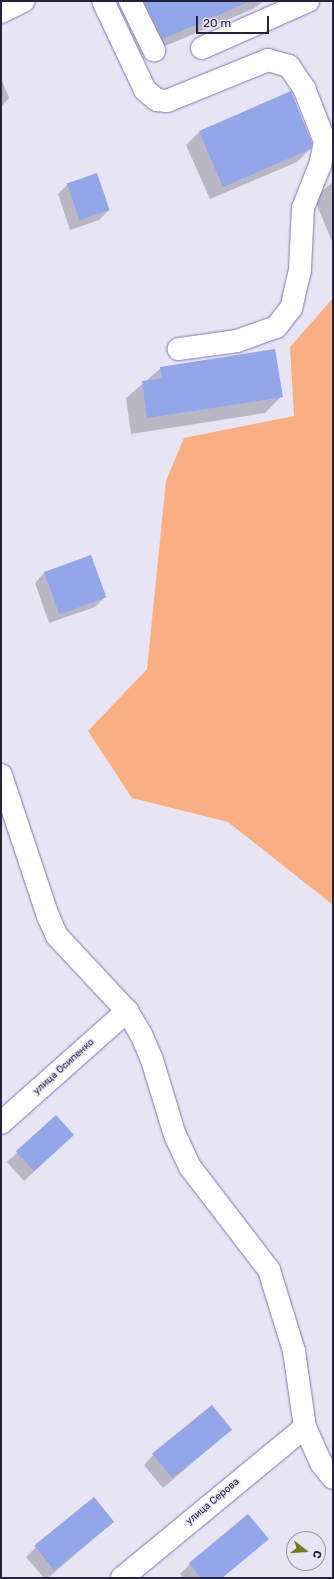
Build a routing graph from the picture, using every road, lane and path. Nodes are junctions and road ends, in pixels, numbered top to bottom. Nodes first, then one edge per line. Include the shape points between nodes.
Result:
1 (24, 1) edge
2 (103, 1) edge
3 (130, 1) edge
4 (308, 1) edge
5 (287, 5) edge
6 (1, 12) edge
7 (202, 48) dead end
8 (154, 50) dead end
9 (326, 163) edge
10 (179, 349) dead end
11 (1, 775) edge
12 (127, 1011) junction
13 (1, 1123) edge
14 (305, 1426) junction
15 (333, 1478) edge
16 (122, 1578) edge

1 - 6 street
2 - 9 street via 145,90 157,100 167,101 268,60 289,66 304,88 325,142
3 - 8 street
4 - 5 street
5 - 7 street
9 - 10 street via 303,208 300,270 291,308 276,327 237,341
11 - 12 street via 57,936
12 - 13 street, улица Осипенко
12 - 14 street via 142,1034 150,1053 175,1135 190,1167 269,1270 294,1351
14 - 15 street via 321,1463
14 - 16 street, улица Серова

